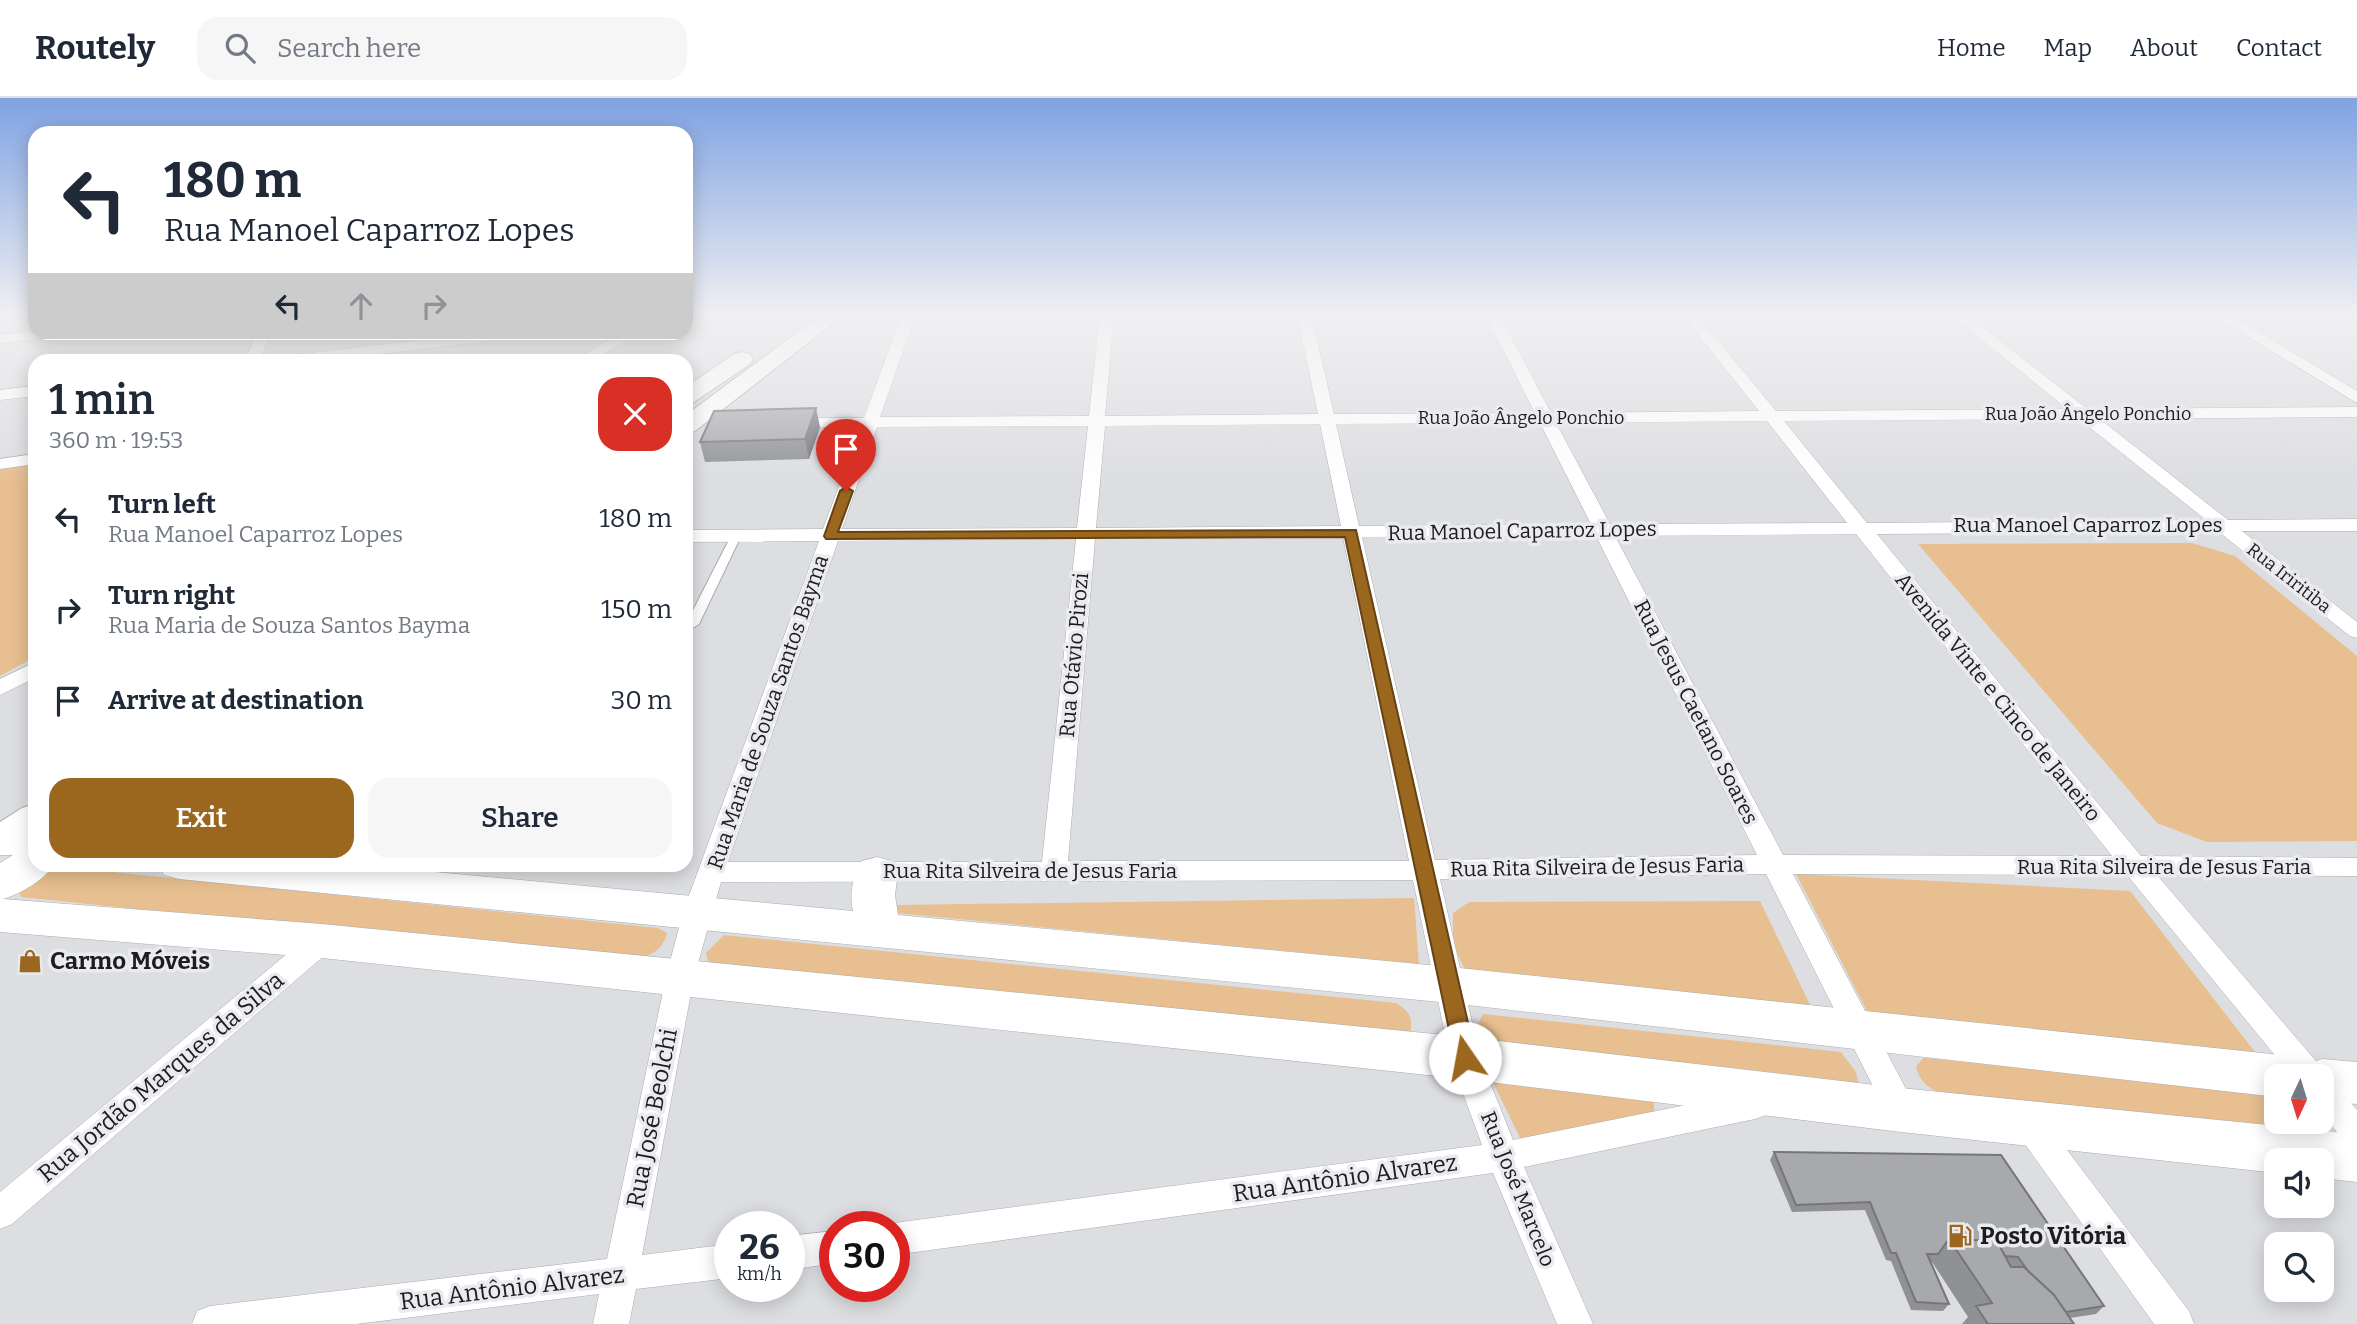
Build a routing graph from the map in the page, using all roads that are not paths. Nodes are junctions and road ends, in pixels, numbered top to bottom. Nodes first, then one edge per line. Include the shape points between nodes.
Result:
1 (724, 371) edge
2 (757, 371) edge
3 (889, 371) edge
4 (1102, 371) edge
5 (1316, 371) edge
6 (1521, 371) edge
7 (1736, 371) edge
8 (2030, 371) edge
9 (2313, 371) edge
10 (28, 392) edge
11 (693, 392) edge
12 (0, 395) edge
13 (2357, 398) edge
14 (2357, 412) edge
15 (2083, 414) junction
16 (1773, 416) junction
17 (1545, 418) junction
18 (693, 419) edge
19 (1327, 420) junction
20 (1097, 421) junction
21 (720, 422) edge
22 (693, 423) edge
23 (775, 423) edge
24 (870, 423) junction
25 (28, 460) edge
26 (0, 464) edge
27 (2221, 524) junction
28 (2357, 525) edge
29 (1859, 527) junction
30 (1603, 531) junction
31 (1351, 533) junction
32 (1086, 534) junction
33 (693, 536) edge
34 (736, 536) junction
35 (830, 536) junction
36 (693, 624) edge
37 (2357, 632) edge
38 (28, 672) edge
39 (0, 688) edge
40 (22, 841) edge
41 (1774, 864) junction
42 (2136, 867) junction
43 (2357, 867) edge
44 (1424, 870) junction
45 (329, 872) edge
46 (877, 872) junction
47 (1054, 872) junction
48 (0, 884) edge
49 (704, 892) junction
50 (0, 915) edge
51 (883, 930) junction
52 (322, 942) junction
53 (680, 977) junction
54 (1450, 985) junction
55 (1861, 1032) junction
56 (1465, 1058) junction
57 (2300, 1064) edge
58 (2264, 1074) edge
59 (2334, 1081) edge
60 (2357, 1083) edge
61 (1792, 1098) junction
62 (2334, 1105) edge
63 (1901, 1110) junction
64 (2028, 1123) junction
65 (2357, 1133) edge
66 (1503, 1157) junction
67 (2357, 1158) edge
68 (0, 1213) edge
69 (910, 1237) edge
70 (714, 1263) edge
71 (621, 1275) junction
72 (210, 1324) edge
73 (611, 1324) edge
74 (1574, 1324) edge
75 (2176, 1324) edge

1 - 11 main road
2 - 18 main road
3 - 24 street, Rua Maria de Souza Santos Bayma
4 - 20 street, Rua Otávio Pirozi
5 - 19 street, Rua José Marcelo
6 - 17 street, Rua Jesus Caetano Soares
7 - 16 street, Avenida Vinte e Cinco de Janeiro
8 - 15 street, Rua Iriritiba
9 - 13 street
10 - 12 street
14 - 15 street, Rua João Ângelo Ponchio
15 - 16 street, Rua João Ângelo Ponchio
15 - 27 street, Rua Iriritiba
16 - 17 street, Rua João Ângelo Ponchio
16 - 29 street, Avenida Vinte e Cinco de Janeiro
17 - 19 street, Rua João Ângelo Ponchio
17 - 30 street, Rua Jesus Caetano Soares
19 - 20 street, Rua João Ângelo Ponchio
19 - 31 street, Rua José Marcelo
20 - 24 street, Rua João Ângelo Ponchio
20 - 32 street, Rua Otávio Pirozi
21 - 22 street
23 - 24 street, Rua João Ângelo Ponchio
24 - 35 street, Rua Maria de Souza Santos Bayma
25 - 26 street
27 - 28 street, Rua Manoel Caparroz Lopes
27 - 29 street, Rua Manoel Caparroz Lopes
27 - 37 street, Rua Iriritiba
29 - 30 street, Rua Manoel Caparroz Lopes
29 - 42 street, Avenida Vinte e Cinco de Janeiro
30 - 31 street, Rua Manoel Caparroz Lopes
30 - 41 street, Rua Jesus Caetano Soares
31 - 32 street, Rua Manoel Caparroz Lopes
31 - 44 street, Rua José Marcelo
32 - 35 street, Rua Manoel Caparroz Lopes
32 - 47 street, Rua Otávio Pirozi
33 - 34 street, Rua Manoel Caparroz Lopes
34 - 35 street, Rua Manoel Caparroz Lopes
34 - 36 lane
35 - 49 street, Rua Maria de Souza Santos Bayma
38 - 39 street
40 - 48 main road
41 - 42 street, Rua Rita Silveira de Jesus Faria
41 - 44 street, Rua Rita Silveira de Jesus Faria
41 - 55 street, Rua Jesus Caetano Soares
42 - 43 street, Rua Rita Silveira de Jesus Faria
42 - 57 street, Avenida Vinte e Cinco de Janeiro
44 - 47 street, Rua Rita Silveira de Jesus Faria
44 - 54 street, Rua José Marcelo
45 - 49 main road
46 - 47 street, Rua Rita Silveira de Jesus Faria
46 - 49 street, Rua Rita Silveira de Jesus Faria
46 - 51 main road via 873,911
49 - 51 main road
49 - 53 street, Rua José Beolchi
50 - 52 main road
51 - 54 main road
52 - 53 main road
52 - 68 street, Rua Jordão Marques da Silva
53 - 56 main road
53 - 71 street, Rua José Beolchi
54 - 55 main road
54 - 56 street, Rua José Marcelo
55 - 58 main road
55 - 63 street, Rua Jesus Caetano Soares
56 - 61 main road
56 - 66 street, Rua José Marcelo
59 - 60 main road
61 - 63 main road
61 - 66 street, Rua Antônio Alvarez
62 - 65 street
63 - 64 main road
64 - 67 main road
64 - 75 street
66 - 69 street, Rua Antônio Alvarez
66 - 74 street, Rua José Marcelo
70 - 71 street, Rua Antônio Alvarez
71 - 72 street, Rua Antônio Alvarez
71 - 73 street, Rua José Beolchi

